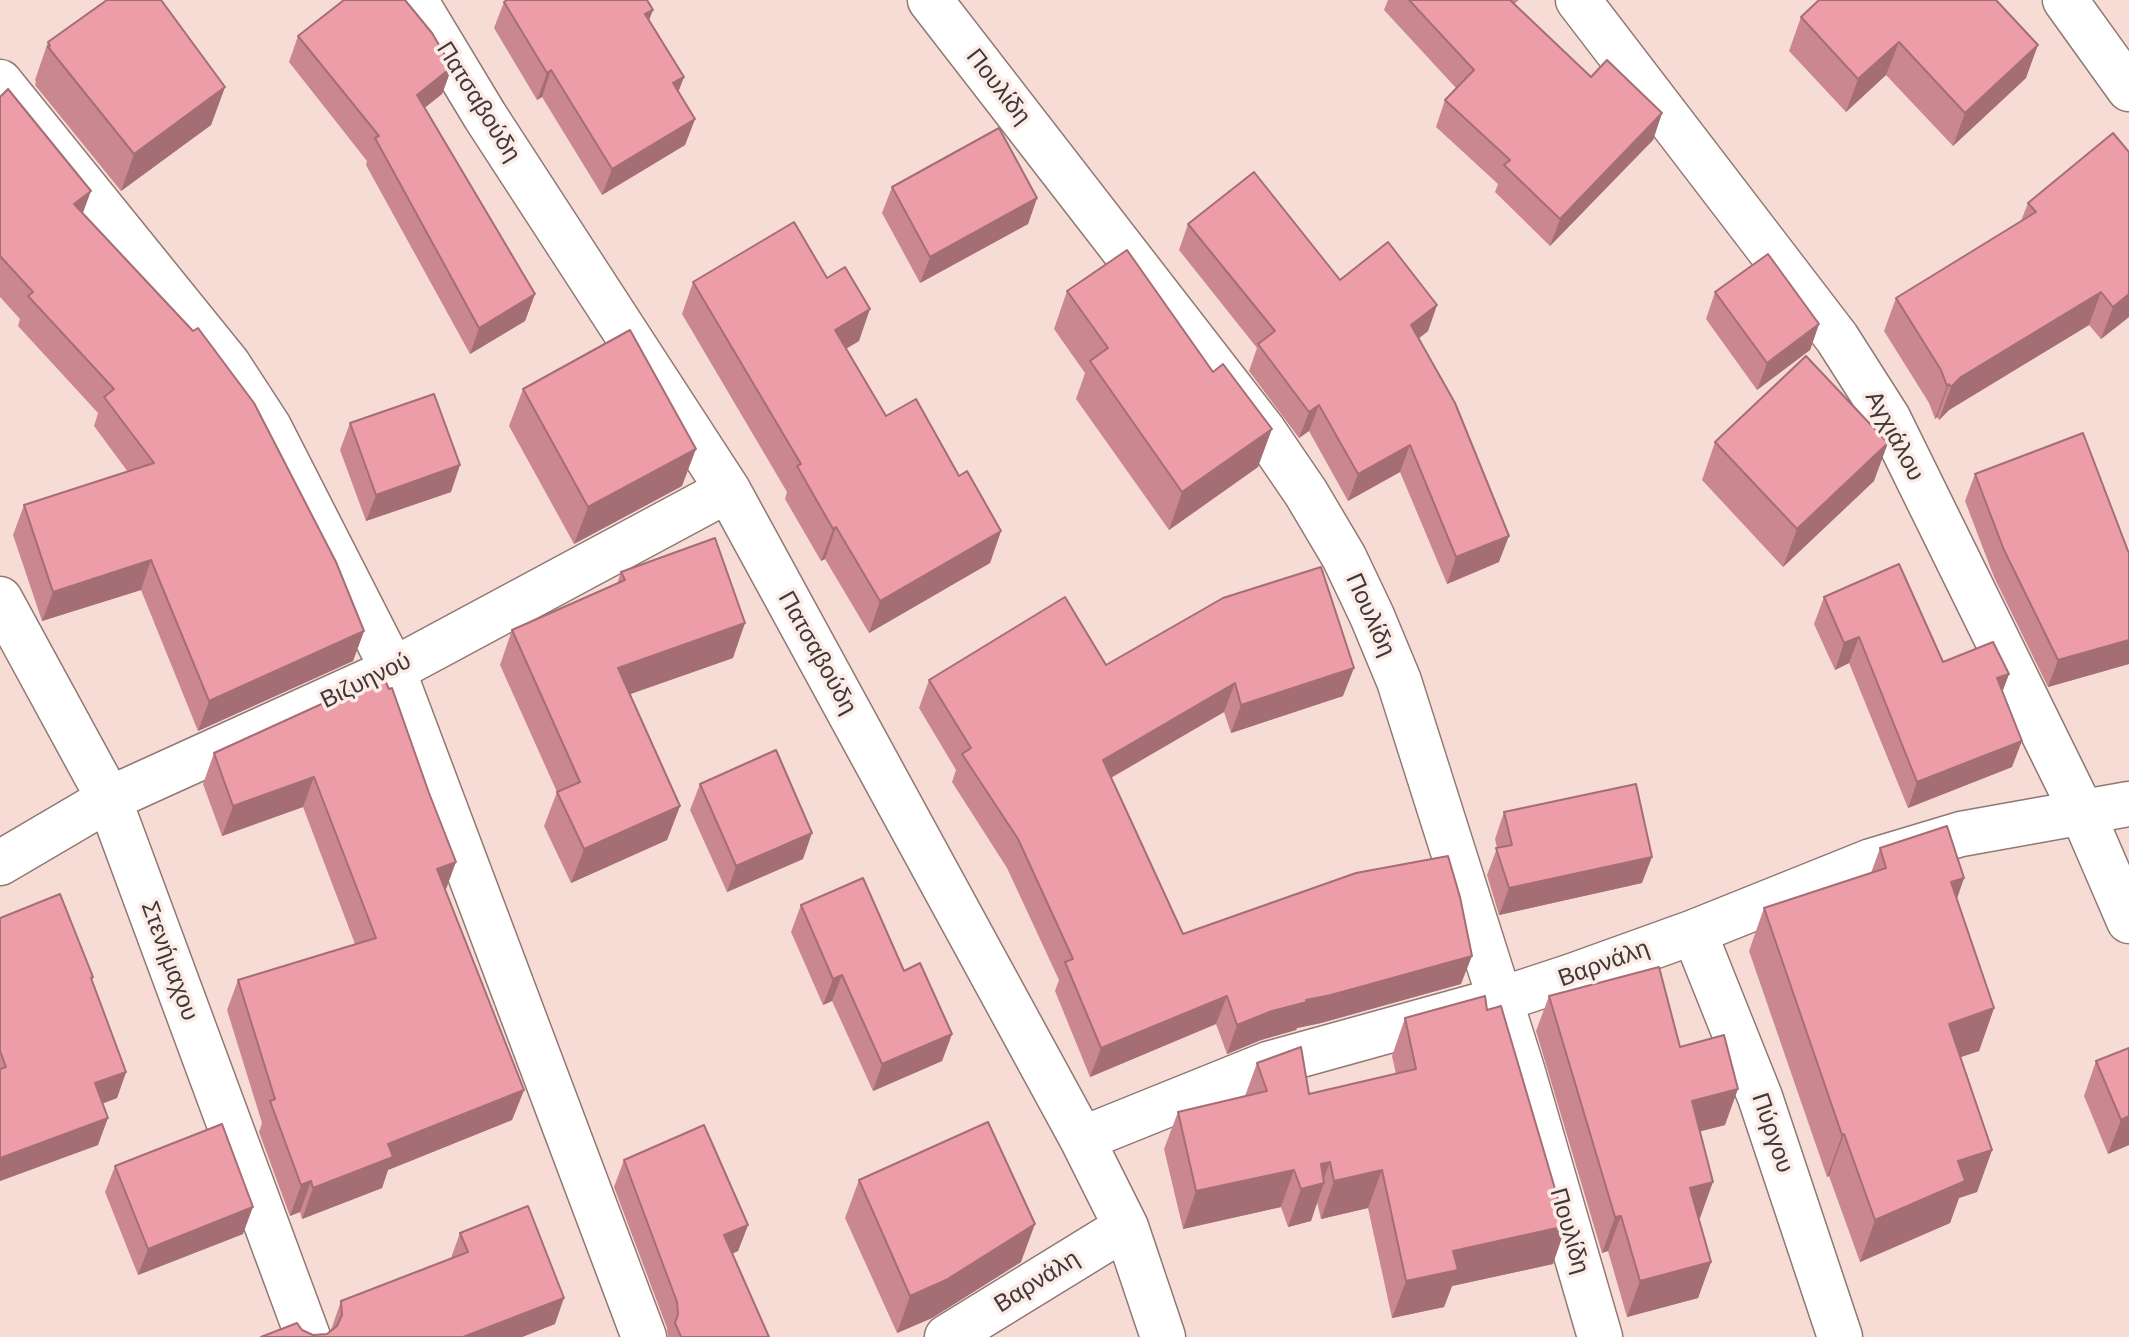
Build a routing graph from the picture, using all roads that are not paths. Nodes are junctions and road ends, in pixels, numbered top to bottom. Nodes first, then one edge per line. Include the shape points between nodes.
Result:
1 (415, 0) edge
2 (930, 0) edge
3 (1578, 0) edge
4 (2065, 0) edge
5 (0, 82) edge
6 (2129, 89) edge
7 (728, 490) junction
8 (0, 599) edge
9 (393, 670) junction
10 (109, 799) junction
11 (2129, 804) edge
12 (2082, 812) junction
13 (0, 863) edge
14 (2129, 921) edge
15 (1694, 932) junction
16 (1499, 1000) junction
17 (1082, 1139) junction
18 (1126, 1227) junction
19 (308, 1337) edge
20 (644, 1337) edge
21 (947, 1337) edge
22 (1163, 1337) edge
23 (1600, 1337) edge
24 (1840, 1337) edge

1 - 7 street, Πατσαβούδη
2 - 16 street, Πουλίδη via 1263,430 1344,557 1399,681
3 - 12 street, Αγχιάλου via 1837,338 1888,418
4 - 6 street
5 - 9 street via 228,364 269,427
7 - 9 street, Βιζυηνού
7 - 17 street, Πατσαβούδη
8 - 10 street, Στενήμαχου
9 - 10 street, Βιζυηνού
9 - 20 street
10 - 13 street, Βιζυηνού
10 - 19 street, Στενήμαχου
11 - 12 street, Βαρνάλη
12 - 14 street, Αγχιάλου
12 - 15 street, Βαρνάλη via 1961,834 1871,861
15 - 16 street, Βαρνάλη
15 - 24 street, Πύργου via 1760,1097
16 - 17 street, Βαρνάλη via 1268,1064
16 - 23 street, Πουλίδη
17 - 18 street, Πατσαβούδη
18 - 21 street, Βαρνάλη
18 - 22 street, Πατσαβούδη

